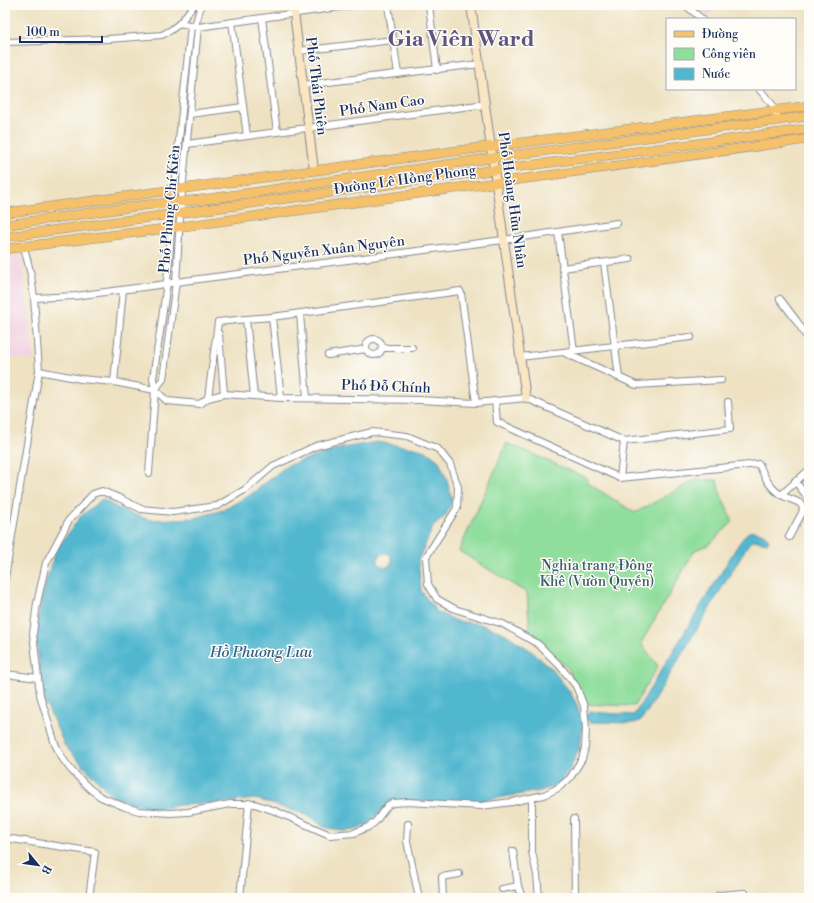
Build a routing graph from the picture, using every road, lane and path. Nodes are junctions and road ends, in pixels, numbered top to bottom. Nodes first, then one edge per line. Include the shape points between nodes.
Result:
1 (194, 5) edge
2 (201, 5) edge
3 (354, 5) edge
4 (388, 5) edge
5 (429, 5) edge
6 (471, 5) edge
7 (685, 5) edge
8 (293, 9) edge
9 (262, 18) junction
10 (701, 18) edge
11 (232, 22) junction
12 (180, 23) junction
13 (195, 26) junction
14 (393, 40) junction
15 (5, 42) edge
16 (299, 51) junction
17 (480, 64) junction
18 (437, 70) junction
19 (398, 74) junction
20 (303, 86) junction
21 (760, 90) edge
22 (486, 104) junction
23 (809, 106) edge
24 (243, 107) junction
25 (777, 110) junction
26 (809, 116) edge
27 (189, 117) junction
28 (181, 121) junction
29 (777, 121) junction
30 (308, 128) junction
31 (809, 129) edge
32 (277, 132) junction
33 (247, 136) junction
34 (809, 139) edge
35 (187, 144) junction
36 (490, 146) junction
37 (492, 158) junction
38 (314, 170) junction
39 (494, 170) junction
40 (496, 182) junction
41 (178, 190) junction
42 (176, 202) junction
43 (5, 213) edge
44 (175, 214) junction
45 (617, 223) dead end
46 (5, 225) edge
47 (175, 227) junction
48 (558, 232) junction
49 (5, 237) edge
50 (503, 240) junction
51 (24, 247) junction
52 (5, 249) edge
53 (630, 259) dead end
54 (604, 262) junction
55 (562, 268) junction
56 (176, 282) junction
57 (166, 284) junction
58 (124, 290) junction
59 (34, 298) junction
60 (780, 299) dead end
61 (300, 314) junction
62 (272, 318) junction
63 (246, 319) junction
64 (218, 322) junction
65 (691, 338) dead end
66 (809, 340) edge
67 (615, 347) junction
68 (382, 348) junction
69 (412, 348) dead end
70 (366, 349) junction
71 (574, 351) junction
72 (565, 353) junction
73 (328, 354) dead end
74 (520, 357) junction
75 (39, 371) junction
76 (619, 377) junction
77 (721, 380) dead end
78 (114, 382) junction
79 (155, 390) junction
80 (224, 394) junction
81 (254, 396) junction
82 (208, 398) junction
83 (281, 398) junction
84 (307, 398) junction
85 (526, 398) junction
86 (495, 400) junction
87 (728, 402) dead end
88 (476, 403) junction
89 (624, 441) junction
90 (809, 470) edge
91 (149, 473) dead end
92 (620, 478) junction
93 (796, 481) junction
94 (780, 495) junction
95 (809, 499) edge
96 (800, 503) junction
97 (809, 505) edge
98 (789, 537) dead end
99 (5, 578) edge
100 (5, 674) edge
101 (38, 678) junction
102 (532, 798) junction
103 (249, 804) junction
104 (574, 819) dead end
105 (408, 824) dead end
106 (5, 838) edge
107 (513, 851) dead end
108 (459, 874) dead end
109 (518, 886) junction
110 (502, 889) dead end
111 (745, 893) dead end
112 (719, 896) dead end
113 (89, 898) edge
114 (240, 898) edge
115 (419, 898) edge
116 (443, 898) edge
117 (522, 898) edge
118 (539, 898) edge
119 (575, 898) edge

1 - 12 street
2 - 13 street
3 - 8 street
4 - 14 street
5 - 18 street
6 - 17 street, Phố Hoàng Hữu Nhân
7 - 10 street
8 - 9 street
8 - 16 street, Phố Thái Phiên
9 - 11 street
9 - 32 street
11 - 13 street
11 - 24 street
12 - 13 street
12 - 15 street via 162,35 149,37
13 - 27 street, Phố Phùng Chí Kiên
13 - 28 street, Phố Phùng Chí Kiên
14 - 16 street
14 - 19 street
16 - 20 street, Phố Thái Phiên
17 - 18 street
17 - 22 street, Phố Hoàng Hữu Nhân
18 - 19 street
19 - 20 street
20 - 30 street, Phố Thái Phiên
21 - 25 street
22 - 30 street, Phố Nam Cao
22 - 36 street, Phố Hoàng Hữu Nhân
23 - 25 main road, Đường Lê Hồng Phong
24 - 27 street
24 - 33 street
25 - 29 street
25 - 36 main road, Đường Lê Hồng Phong
26 - 29 main road, Đường Lê Hồng Phong
27 - 28 street
27 - 35 street, Phố Phùng Chí Kiên
28 - 41 street, Phố Phùng Chí Kiên
29 - 37 main road, Đường Lê Hồng Phong
30 - 32 street, Phố Nam Cao
30 - 38 street, Phố Thái Phiên
31 - 39 main road, Đường Lê Hồng Phong
32 - 33 street, Phố Nam Cao
33 - 35 street, Phố Nam Cao
34 - 40 main road, Đường Lê Hồng Phong
35 - 41 street, Phố Phùng Chí Kiên
36 - 37 street, Phố Hoàng Hữu Nhân
36 - 38 main road, Đường Lê Hồng Phong
37 - 39 street, Phố Hoàng Hữu Nhân
37 - 42 main road, Đường Lê Hồng Phong
38 - 41 main road, Đường Lê Hồng Phong
39 - 40 street, Phố Hoàng Hữu Nhân
39 - 44 main road, Đường Lê Hồng Phong
40 - 47 main road, Đường Lê Hồng Phong
40 - 50 street, Phố Hoàng Hữu Nhân
41 - 42 street, Phố Phùng Chí Kiên
41 - 42 street, Phố Phùng Chí Kiên
41 - 43 main road, Đường Lê Hồng Phong
42 - 44 street, Phố Phùng Chí Kiên
42 - 44 street, Phố Phùng Chí Kiên
42 - 46 main road, Đường Lê Hồng Phong
44 - 47 street, Phố Phùng Chí Kiên
44 - 47 street, Phố Phùng Chí Kiên
44 - 49 main road, Đường Lê Hồng Phong
45 - 48 street, Phố Nguyễn Xuân Nguyên
47 - 51 main road, Đường Lê Hồng Phong
47 - 56 street, Phố Phùng Chí Kiên
47 - 57 street, Phố Phùng Chí Kiên
48 - 50 street, Phố Nguyễn Xuân Nguyên
48 - 55 street
50 - 56 street, Phố Nguyễn Xuân Nguyên
50 - 74 street, Phố Hoàng Hữu Nhân
51 - 52 main road, Đường Lê Hồng Phong
51 - 59 street
53 - 54 street
54 - 55 street
54 - 67 street
55 - 71 street
56 - 57 street, Phố Nguyễn Xuân Nguyên
56 - 79 street, Phố Phùng Chí Kiên via 163,379
57 - 58 street, Phố Nguyễn Xuân Nguyên
57 - 79 street, Phố Phùng Chí Kiên via 153,378
58 - 59 street, Phố Nguyễn Xuân Nguyên
58 - 78 street
59 - 75 street
60 - 66 street
61 - 62 street
61 - 84 street
61 - 88 street via 460,291
62 - 63 street
62 - 83 street
63 - 64 street
63 - 81 street
64 - 80 street
64 - 82 street
65 - 67 street
67 - 71 street
67 - 76 street
68 - 69 street
68 - 70 street via 374,355 369,354
68 - 70 street via 379,341 372,339 366,344
70 - 73 street
71 - 72 street
72 - 74 street
72 - 76 street
74 - 85 street, Phố Hoàng Hữu Nhân
75 - 78 street, Phố Đỗ Chính
75 - 99 street
76 - 77 street via 636,385
78 - 79 street, Phố Đỗ Chính
79 - 82 street, Phố Đỗ Chính via 167,401 200,404
79 - 91 street, Phố Phùng Chí Kiên
80 - 81 street, Phố Đỗ Chính
80 - 82 street, Phố Đỗ Chính
81 - 83 street, Phố Đỗ Chính
83 - 84 street, Phố Đỗ Chính
84 - 88 street, Phố Đỗ Chính
85 - 86 street, Phố Đỗ Chính
85 - 89 street, Phố Đỗ Chính
86 - 88 street, Phố Đỗ Chính
86 - 92 street via 497,422
87 - 89 street via 730,429
89 - 92 street
90 - 93 street
92 - 94 street via 759,464 768,483
93 - 94 street
93 - 95 street
94 - 96 street
96 - 97 street
96 - 98 street via 802,513
100 - 101 street
101 - 102 street via 33,634 46,563 69,520 93,494 102,491 141,509 173,512 217,506 246,489 273,466 316,446 372,432 407,436 438,449 450,464 458,487 457,508 426,557 428,584 437,599 455,609 503,624 538,644 576,686 584,706 585,748 579,764 570,778 558,788
101 - 103 street via 40,695 55,744 70,770 101,797 139,811 170,813 230,804
102 - 103 street via 482,806 393,803 368,827 354,833 330,835 274,811
102 - 118 street via 532,852
103 - 114 street
104 - 119 street
105 - 115 street via 407,841
106 - 113 street via 95,852
107 - 109 street
108 - 116 street via 442,877
109 - 110 street
109 - 117 street
111 - 112 street

